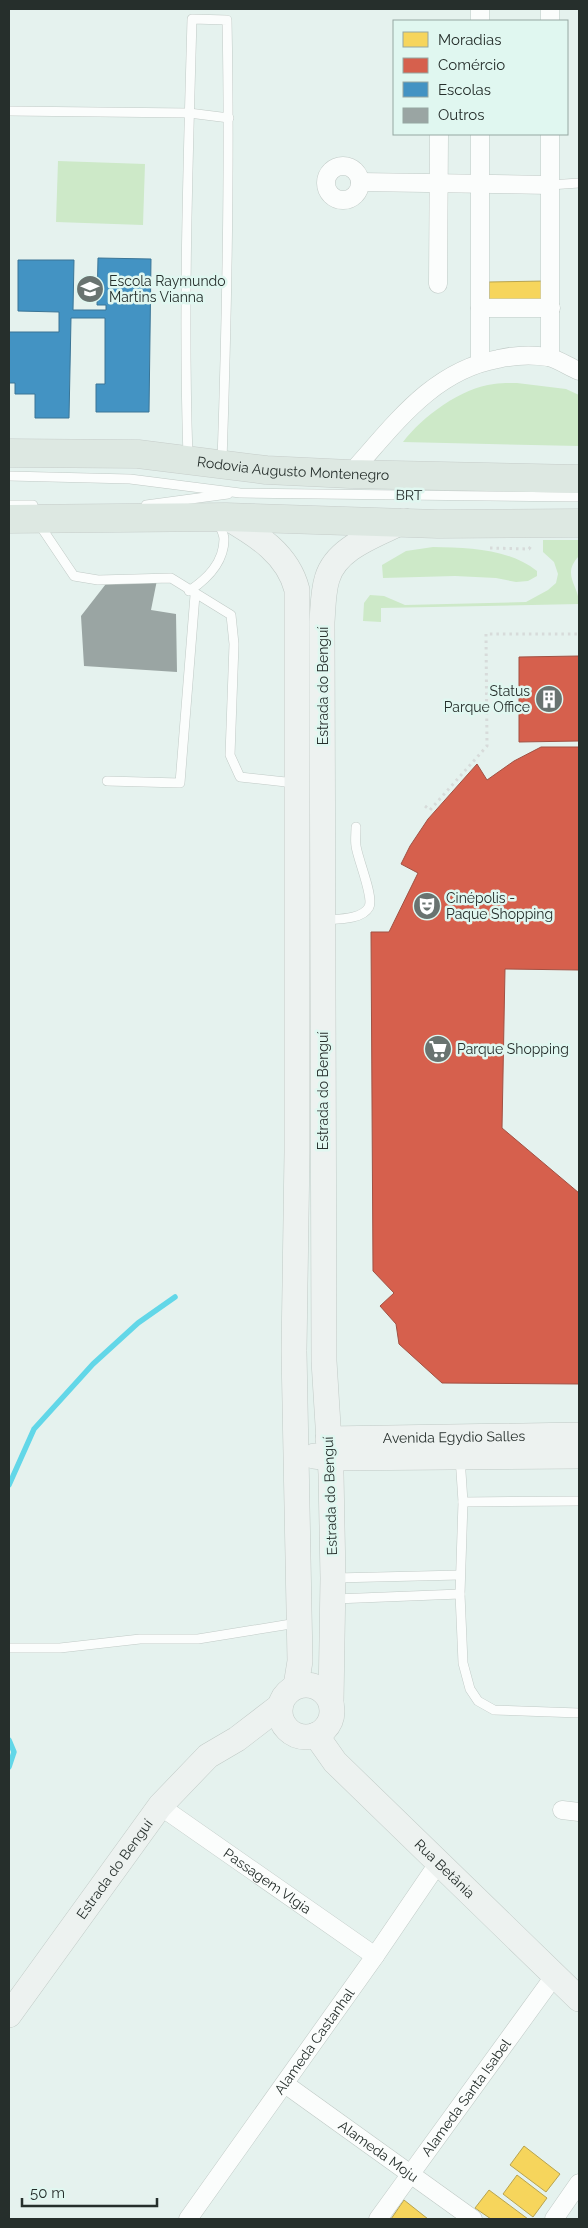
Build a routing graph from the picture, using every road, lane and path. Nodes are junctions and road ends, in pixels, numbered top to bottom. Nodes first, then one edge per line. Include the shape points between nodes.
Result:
1 (9, 111) edge
2 (189, 112) junction
3 (229, 118) junction
4 (439, 135) edge
5 (480, 135) edge
6 (550, 135) edge
7 (360, 182) dead end
8 (439, 183) junction
9 (579, 183) edge
10 (480, 184) junction
11 (550, 185) junction
12 (438, 284) dead end
13 (480, 308) junction
14 (551, 308) junction
15 (550, 358) junction
16 (480, 362) junction
17 (579, 371) edge
18 (9, 453) edge
19 (188, 458) junction
20 (222, 463) junction
21 (350, 474) junction
22 (9, 476) edge
23 (579, 479) edge
24 (240, 493) junction
25 (579, 497) edge
26 (9, 505) edge
27 (135, 507) dead end
28 (29, 515) edge
29 (221, 517) junction
30 (404, 521) junction
31 (579, 523) edge
32 (330, 570) junction
33 (290, 572) junction
34 (192, 593) junction
35 (579, 634) edge
36 (107, 781) dead end
37 (297, 784) junction
38 (425, 806) dead end
39 (356, 827) dead end
40 (324, 920) junction
41 (323, 1151) junction
42 (297, 1152) junction
43 (294, 1351) junction
44 (579, 1435) edge
45 (329, 1449) junction
46 (579, 1456) edge
47 (460, 1457) junction
48 (579, 1501) edge
49 (463, 1502) junction
50 (460, 1576) junction
51 (333, 1589) junction
52 (460, 1594) junction
53 (300, 1623) junction
54 (9, 1648) edge
55 (296, 1686) junction
56 (331, 1702) junction
57 (280, 1706) junction
58 (579, 1713) edge
59 (288, 1731) junction
60 (316, 1735) junction
61 (237, 1739) junction
62 (160, 1806) junction
63 (438, 1862) junction
64 (375, 1956) junction
65 (555, 1975) junction
66 (579, 1996) edge
67 (9, 2015) edge
68 (284, 2084) junction
69 (410, 2175) junction
70 (579, 2183) edge
71 (188, 2219) edge
72 (378, 2219) edge
73 (473, 2219) edge
74 (554, 2219) edge

1 - 2 lane
2 - 3 lane
2 - 3 lane via 192,19 227,20
2 - 19 lane via 185,354
3 - 20 lane
4 - 8 street
5 - 10 street
6 - 11 street
7 - 8 street
8 - 10 street
8 - 12 street
9 - 11 lane
10 - 11 street
10 - 13 street
11 - 14 street
13 - 14 street
13 - 16 street
14 - 15 street
15 - 16 street via 521,354
15 - 17 street
16 - 21 street via 449,376 420,397
18 - 19 main road, Rodovia Augusto Montenegro via 138,454
19 - 20 main road, Rodovia Augusto Montenegro
20 - 21 main road, Rodovia Augusto Montenegro via 266,470
21 - 23 main road, Rodovia Augusto Montenegro
22 - 24 lane, BRT via 130,479
24 - 25 lane, BRT
24 - 27 lane, BRT
26 - 28 lane
28 - 29 main road
28 - 34 lane via 74,576 98,580 170,578
29 - 30 main road
29 - 33 street, Estrada do Benguí via 272,547
29 - 34 lane via 224,538 218,563
30 - 31 main road via 438,524
30 - 32 street, Estrada do Benguí via 353,547
32 - 33 street via 310,564
32 - 40 street, Estrada do Benguí via 324,591 322,622
33 - 37 street, Estrada do Benguí via 297,590
34 - 36 lane via 180,783
34 - 37 lane via 231,616 234,644 230,755 240,777
35 - 38 path via 486,634 487,746 430,810
37 - 42 street, Estrada do Benguí
39 - 40 lane via 355,844 370,897 369,907 350,918
40 - 41 street, Estrada do Benguí
41 - 42 street
41 - 45 street, Estrada do Benguí via 324,1361
42 - 43 street, Estrada do Benguí
43 - 45 street via 310,1387 312,1454
43 - 53 street, Estrada do Benguí
44 - 45 street, Avenida Egydio Salles
45 - 47 street, Avenida Egydio Salles
45 - 51 street, Estrada do Benguí
46 - 47 street, Avenida Egydio Salles
47 - 49 lane
48 - 49 lane
49 - 50 lane
50 - 51 lane
50 - 52 lane
51 - 52 lane via 354,1596
51 - 56 street, Estrada do Benguí
52 - 58 lane via 463,1663 470,1689 478,1700 494,1710
53 - 54 lane via 198,1639 140,1639 60,1648
53 - 55 street, Estrada do Benguí
55 - 56 street via 313,1685 321,1689
55 - 57 street via 288,1691
56 - 60 street via 331,1719 327,1727
57 - 59 street via 280,1716
57 - 61 street, Estrada do Benguí
59 - 60 street via 304,1737
59 - 61 street, Estrada do Benguí
60 - 63 street, Rua Betânia via 335,1762
61 - 62 street, Estrada do Benguí via 208,1756
62 - 64 street, Passagem Vlgia
62 - 67 street, Estrada do Benguí
63 - 64 street, Alameda Castanhal
63 - 65 street, Rua Betânia
64 - 68 street, Alameda Castanhal
65 - 66 street, Rua Betânia
65 - 69 street, Alameda Santa Isabel
68 - 69 street, Alameda Moju
68 - 71 street, Alameda Castanhal
69 - 72 street, Alameda Santa Isabel
69 - 73 street, Alameda Moju
70 - 74 street

